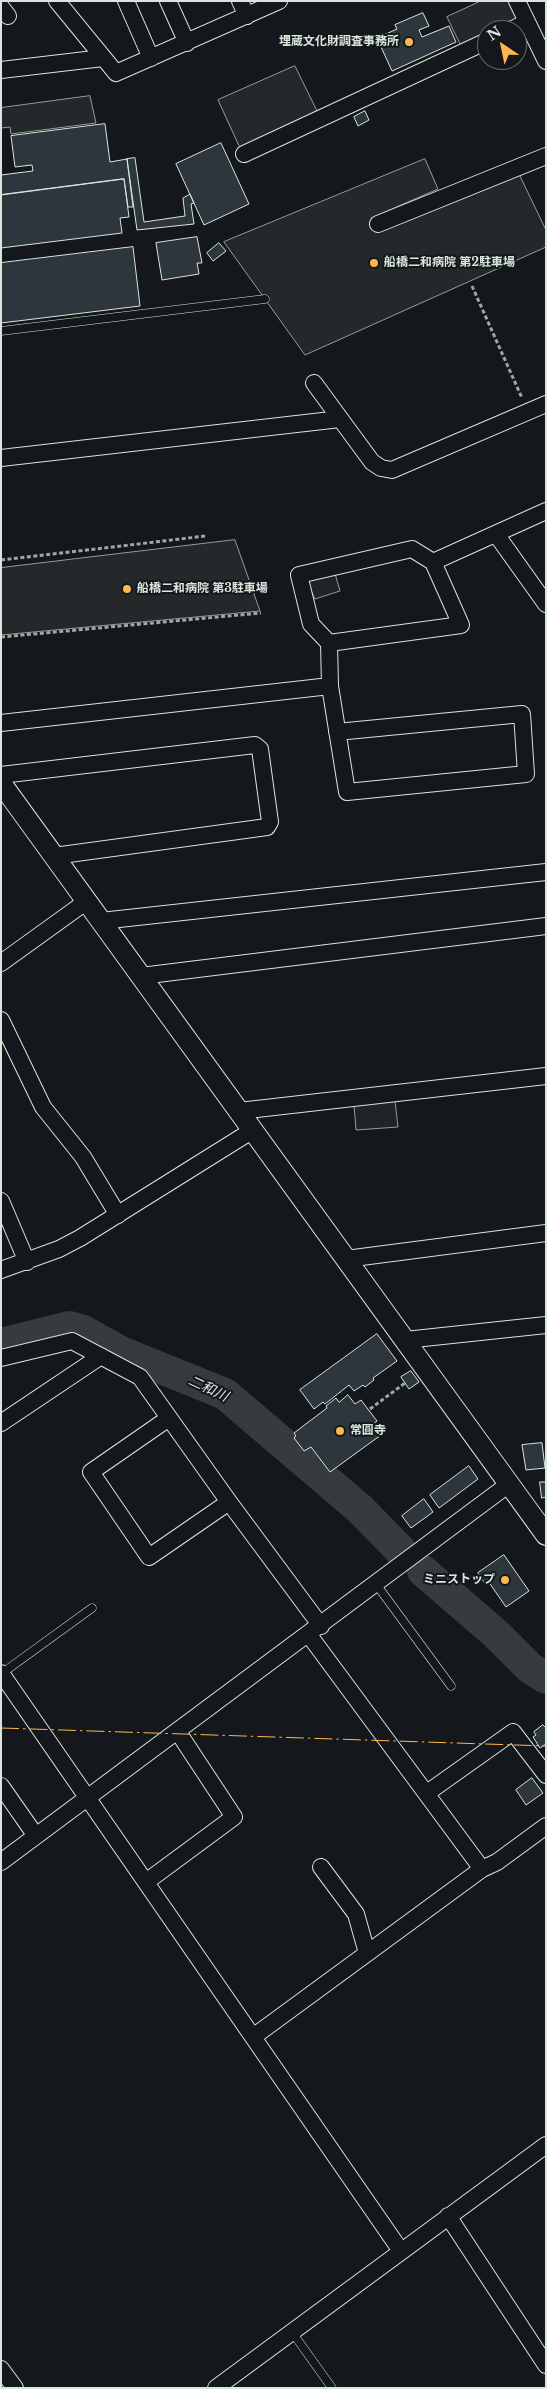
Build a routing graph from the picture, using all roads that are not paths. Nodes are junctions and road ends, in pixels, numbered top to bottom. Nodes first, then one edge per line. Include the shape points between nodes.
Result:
1 (57, 1) edge
2 (126, 1) edge
3 (168, 1) edge
4 (279, 1) edge
5 (517, 1) edge
6 (244, 8) edge
7 (526, 20) edge
8 (527, 22) edge
9 (187, 42) junction
10 (477, 46) edge
11 (544, 53) edge
12 (102, 58) junction
13 (152, 58) junction
14 (1, 70) edge
15 (244, 154) dead end
16 (546, 156) edge
17 (378, 224) dead end
18 (265, 298) dead end
19 (1, 331) edge
20 (314, 384) dead end
21 (546, 404) edge
22 (340, 419) junction
23 (1, 458) edge
24 (546, 511) edge
25 (496, 534) junction
26 (433, 562) junction
27 (546, 604) edge
28 (329, 644) junction
29 (330, 686) junction
30 (1, 723) edge
31 (337, 732) junction
32 (1, 775) edge
33 (1, 783) edge
34 (54, 856) junction
35 (546, 872) edge
36 (87, 902) junction
37 (102, 921) junction
38 (546, 926) edge
39 (1, 963) edge
40 (142, 976) junction
41 (1, 1020) edge
42 (546, 1076) edge
43 (239, 1111) junction
44 (253, 1130) junction
45 (1, 1201) edge
46 (118, 1215) junction
47 (546, 1233) edge
48 (346, 1259) junction
49 (27, 1262) junction
50 (1, 1270) edge
51 (546, 1325) edge
52 (405, 1340) junction
53 (101, 1356) junction
54 (1, 1358) edge
55 (169, 1418) junction
56 (1, 1424) edge
57 (509, 1484) junction
58 (228, 1502) junction
59 (540, 1518) edge
60 (546, 1535) edge
61 (376, 1584) junction
62 (92, 1608) dead end
63 (315, 1630) junction
64 (1, 1674) edge
65 (451, 1686) dead end
66 (178, 1732) junction
67 (546, 1775) edge
68 (1, 1786) edge
69 (427, 1793) junction
70 (88, 1798) junction
71 (546, 1826) edge
72 (36, 1836) junction
73 (1, 1862) edge
74 (321, 1867) dead end
75 (482, 1869) junction
76 (146, 1882) junction
77 (367, 1953) junction
78 (253, 2037) junction
79 (546, 2144) edge
80 (448, 2216) junction
81 (401, 2251) junction
82 (292, 2332) junction
83 (546, 2365) edge
84 (1, 2369) edge
85 (14, 2388) edge
86 (216, 2388) edge
87 (332, 2388) edge

1 - 12 street
2 - 13 street
3 - 9 street
4 - 6 street
5 - 7 street
6 - 9 street
8 - 11 street
9 - 13 street
10 - 15 street
12 - 13 street via 116,73
12 - 14 street
16 - 17 street
18 - 19 lane
20 - 22 street
21 - 22 street via 392,470 380,468 372,462
22 - 23 street
24 - 25 street
25 - 26 street
25 - 27 street
26 - 28 street via 461,625
26 - 28 street via 412,549 299,575 311,624
28 - 29 street
29 - 30 street
29 - 31 street
31 - 31 street via 347,792 526,774 522,714
32 - 34 street via 255,745 260,749 270,822 267,827
33 - 34 street
34 - 36 street
35 - 37 street
36 - 37 street
36 - 39 street
37 - 40 street
38 - 40 street
40 - 43 street
41 - 46 street via 43,1107 83,1157
42 - 43 street
43 - 44 street
44 - 46 street
44 - 48 street
45 - 49 street
46 - 49 street via 59,1249
47 - 48 street
48 - 52 street
49 - 50 street
51 - 52 street
52 - 57 street
53 - 54 street via 72,1341
53 - 55 street via 140,1377
53 - 56 street
55 - 58 street
55 - 58 street via 91,1472 149,1557
57 - 59 street
57 - 61 street
58 - 63 street
59 - 60 street
61 - 63 street
61 - 65 lane
62 - 64 lane
63 - 66 street
63 - 69 street
64 - 70 street
66 - 70 street
66 - 76 street via 234,1818
67 - 69 street via 513,1732
68 - 72 street
69 - 75 street
70 - 72 street
70 - 76 street
71 - 75 street via 497,1862
72 - 73 street
74 - 77 street via 356,1914
75 - 77 street
76 - 78 street
77 - 78 street
78 - 81 street
79 - 80 street
80 - 81 street
80 - 83 street
81 - 82 street
82 - 86 street
82 - 87 lane
84 - 85 street

